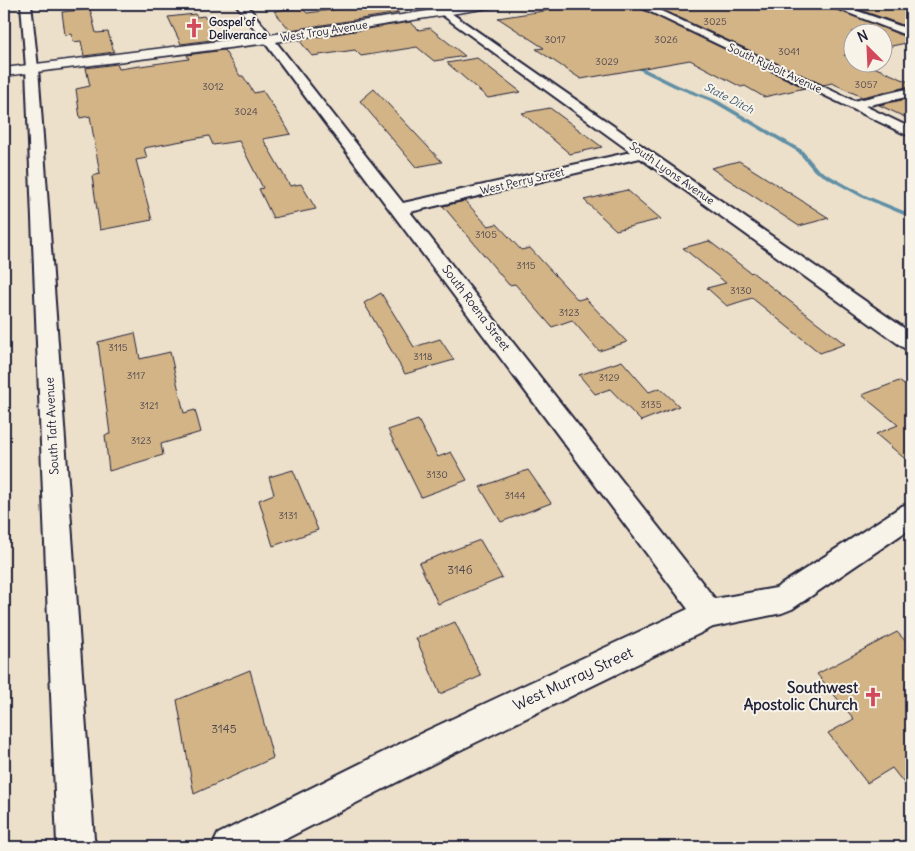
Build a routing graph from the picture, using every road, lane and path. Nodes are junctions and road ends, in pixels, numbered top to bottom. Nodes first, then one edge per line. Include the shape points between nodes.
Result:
1 (26, 4) edge
2 (241, 4) edge
3 (495, 4) edge
4 (639, 4) edge
5 (830, 4) edge
6 (438, 8) edge
7 (911, 34) edge
8 (269, 39) junction
9 (32, 68) junction
10 (4, 72) edge
11 (911, 92) edge
12 (853, 105) junction
13 (911, 133) edge
14 (644, 153) junction
15 (400, 209) junction
16 (911, 343) edge
17 (911, 514) edge
18 (709, 614) junction
19 (79, 847) edge
20 (231, 847) edge

1 - 9 street, South Taft Avenue
2 - 8 street, South Roena Street
3 - 6 street, West Troy Avenue
4 - 12 street, South Rybolt Avenue
5 - 7 street
6 - 8 street, West Troy Avenue
6 - 14 street, South Lyons Avenue
8 - 9 street, West Troy Avenue
8 - 15 street, South Roena Street
9 - 10 street, West Troy Avenue
9 - 19 street, South Taft Avenue via 76,844
11 - 12 street
12 - 13 street, South Rybolt Avenue
14 - 15 street, West Perry Street
14 - 16 street, South Lyons Avenue
15 - 18 street, South Roena Street
17 - 18 street, West Murray Street via 782,600
18 - 20 street, West Murray Street via 438,743

